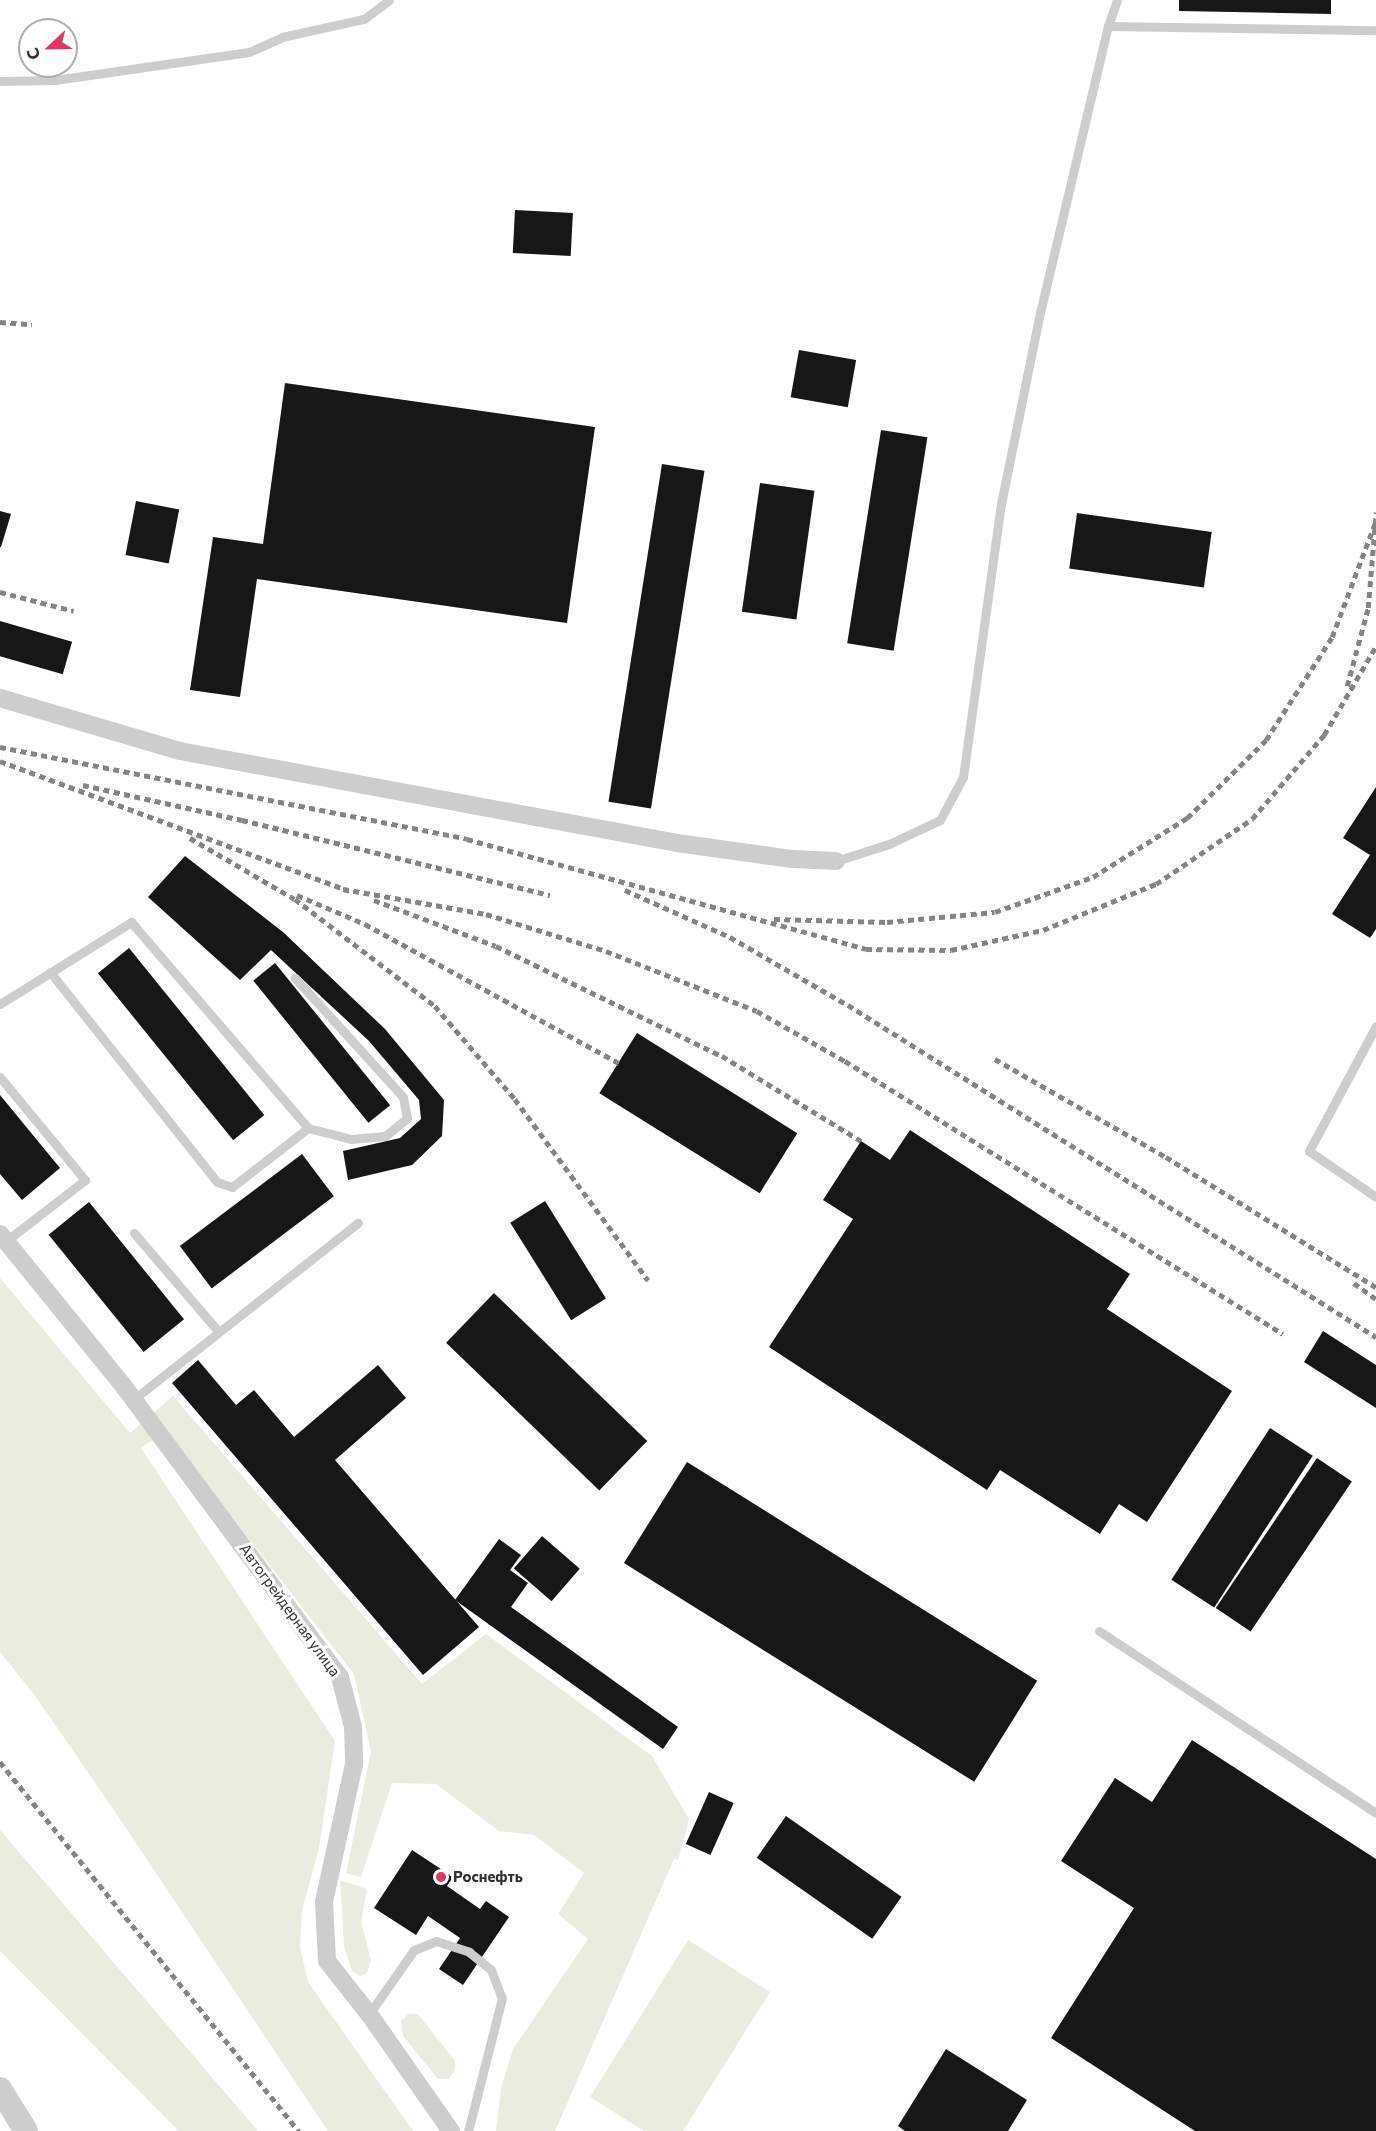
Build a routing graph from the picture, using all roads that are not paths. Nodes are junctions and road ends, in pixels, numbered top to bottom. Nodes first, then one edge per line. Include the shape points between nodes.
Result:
1 (389, 0) edge
2 (1117, 0) edge
3 (1108, 26) junction
4 (1376, 30) edge
5 (0, 81) edge
6 (0, 698) edge
7 (836, 861) joint
8 (50, 972) junction
9 (295, 978) dead end
10 (0, 1004) edge
11 (1376, 1026) edge
12 (0, 1077) edge
13 (308, 1128) junction
14 (1376, 1197) edge
15 (358, 1222) dead end
16 (134, 1233) dead end
17 (3, 1237) edge
18 (219, 1332) junction
19 (134, 1399) junction
20 (1099, 1631) dead end
21 (1376, 1813) edge
22 (369, 2014) junction
23 (0, 2089) edge
24 (26, 2131) edge
25 (451, 2131) edge
26 (468, 2131) edge

1 - 5 lane via 364,19 282,37 249,52 55,80
2 - 3 lane
3 - 4 lane
3 - 7 lane via 1040,313 1001,504 963,777 940,820 889,844
6 - 7 street via 180,751 677,843
8 - 10 lane
8 - 13 lane via 131,922
8 - 13 lane via 218,1182 232,1187
9 - 13 lane via 403,1097 407,1118 385,1136 351,1139
11 - 14 lane via 1309,1151
12 - 17 lane via 85,1180
15 - 18 lane
16 - 18 lane
17 - 19 street, Автогрейдерная улица
18 - 19 lane
19 - 22 street, Автогрейдерная улица via 340,1677 353,1726 354,1764 324,1902 327,1961
20 - 21 lane
22 - 25 street, Автогрейдерная улица
22 - 26 lane via 414,1950 436,1941 469,1952 491,1970 502,1998
23 - 24 street

